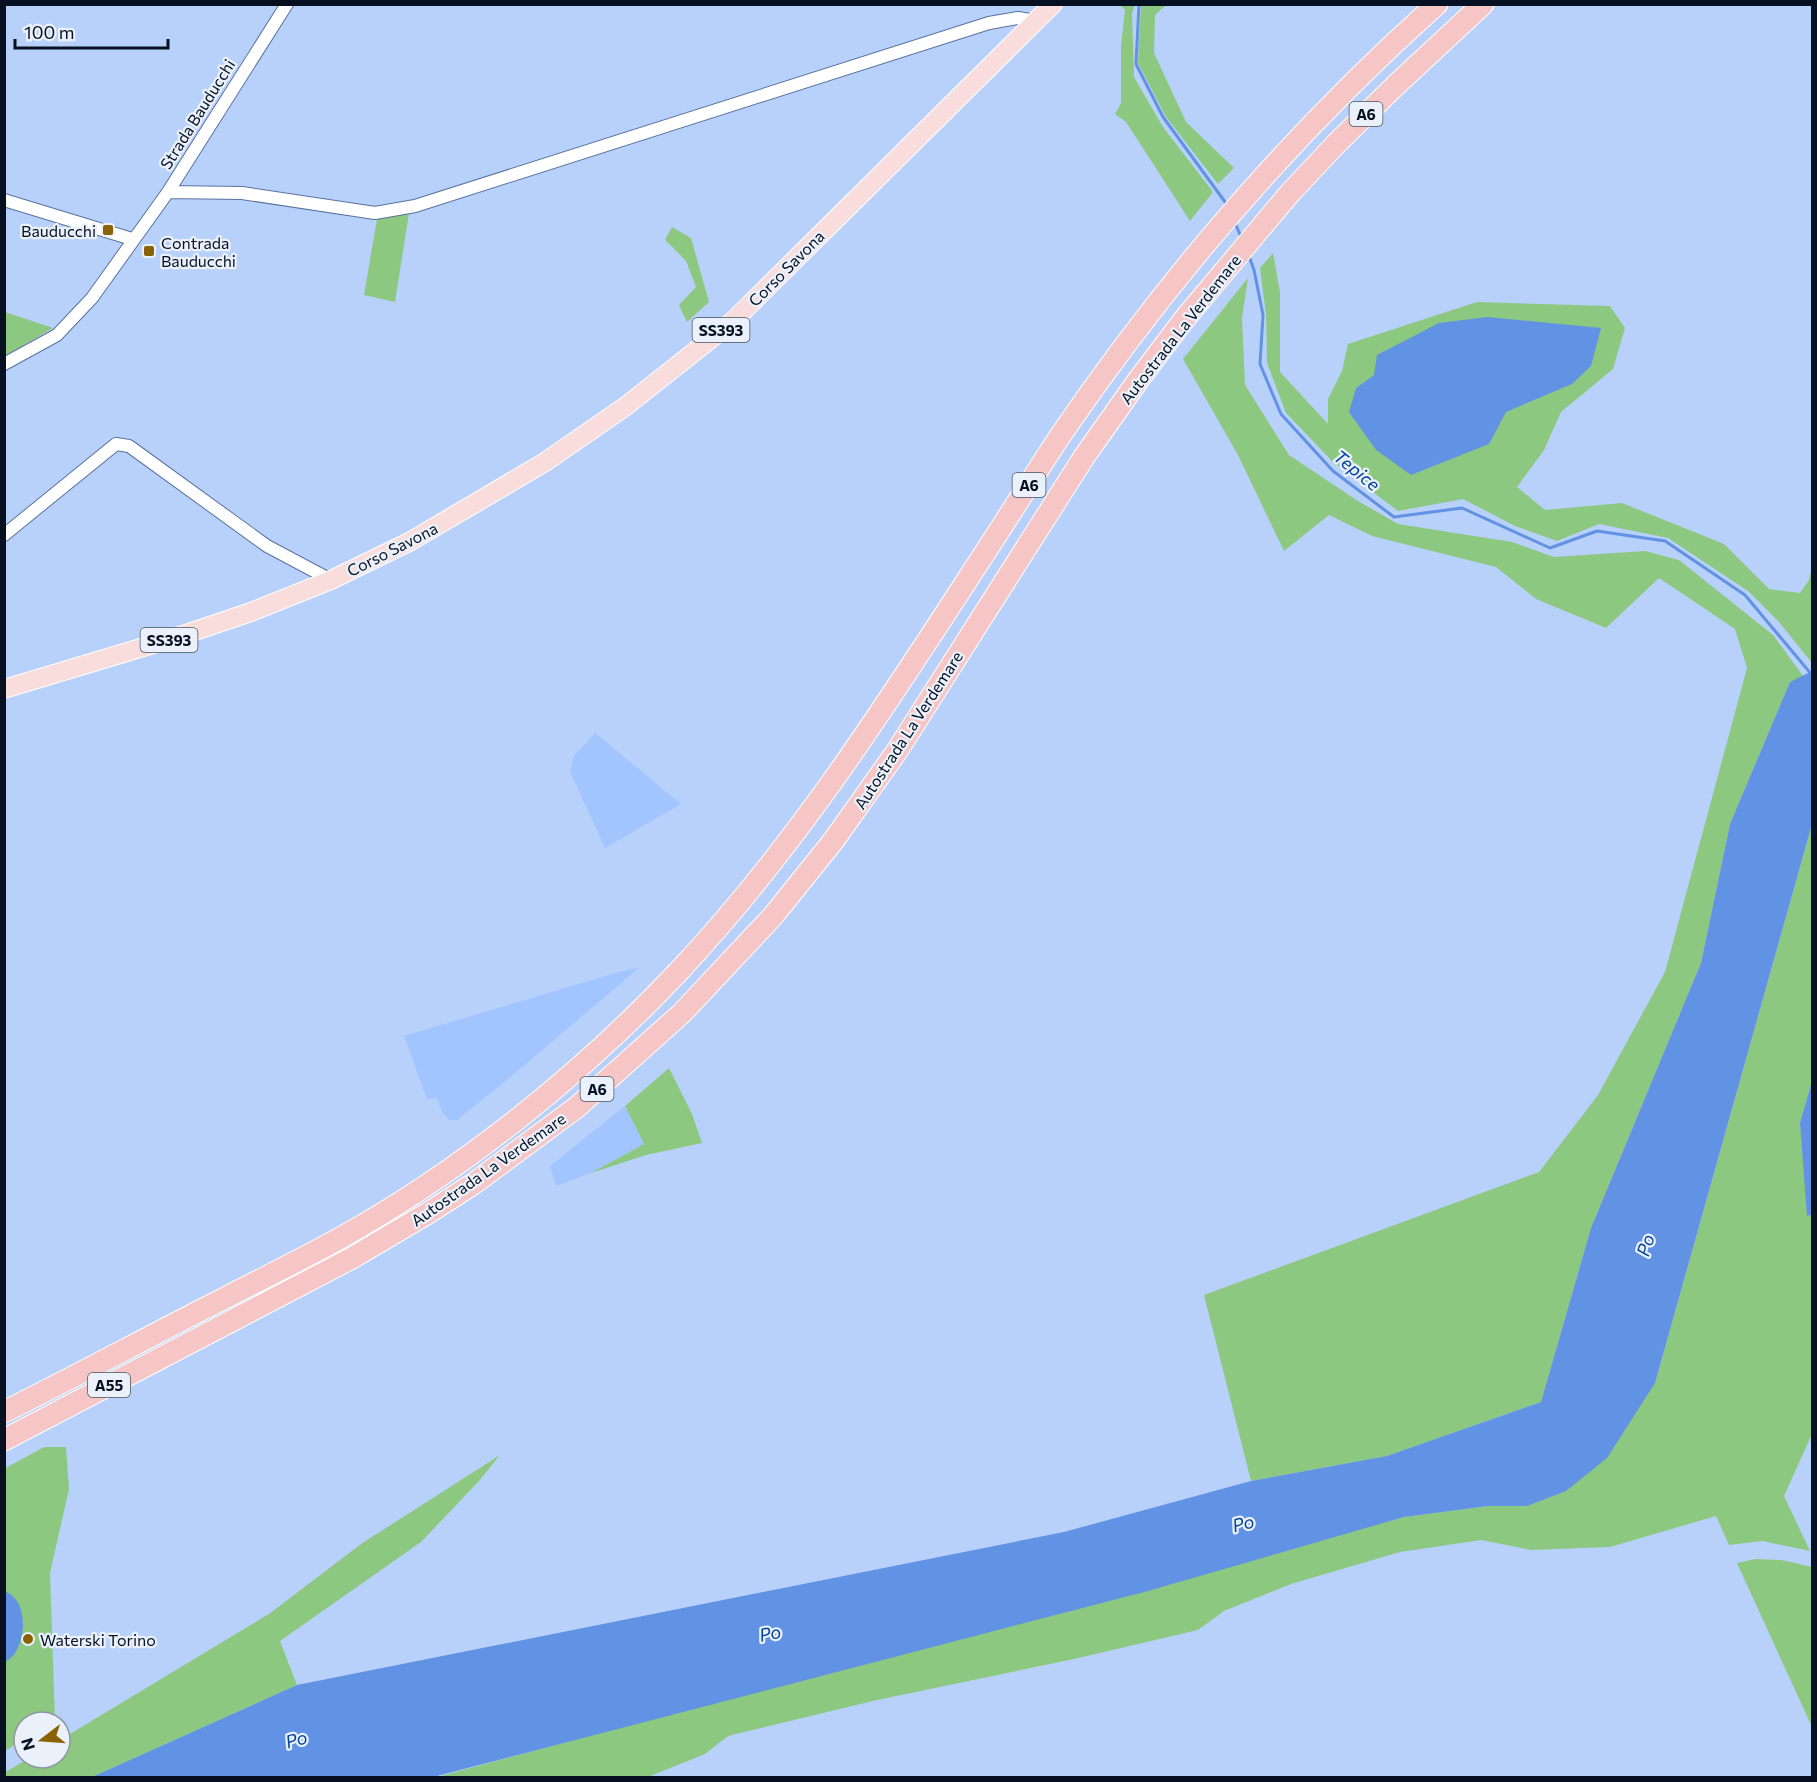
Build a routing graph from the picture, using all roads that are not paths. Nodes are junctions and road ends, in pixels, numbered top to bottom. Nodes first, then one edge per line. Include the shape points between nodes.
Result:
1 (286, 4) edge
2 (1053, 4) edge
3 (1437, 4) edge
4 (1483, 4) edge
5 (1036, 21) junction
6 (168, 192) junction
7 (4, 200) edge
8 (132, 239) junction
9 (4, 363) edge
10 (4, 535) edge
11 (331, 580) junction
12 (4, 689) edge
13 (204, 1308) joint
14 (214, 1330) joint
15 (4, 1412) edge
16 (4, 1440) edge

1 - 6 street, Strada Bauducchi
2 - 5 main road, Corso Savona / SS393
3 - 13 highway, Autostrada La Verdemare / A6 via 1299,138 1209,239 1059,439 817,804 751,889 677,973 562,1082 459,1161 344,1236
4 - 14 highway, Autostrada La Verdemare / A6 via 1336,144 1172,334 1091,448 897,751 834,840 722,972 577,1107 472,1184 352,1258
5 - 6 street via 1018,18 989,23 393,211 375,213 242,193
5 - 11 main road, Corso Savona / SS393 via 732,322 697,350 545,462 411,541
6 - 8 street, Strada Bauducchi
7 - 8 street
8 - 9 street, Strada Bauducchi via 92,298 57,335
10 - 11 street, Corso Savona via 116,444 129,446 267,546
11 - 12 main road, Corso Savona / SS393 via 177,637
13 - 15 highway, A55
14 - 16 highway, A55

